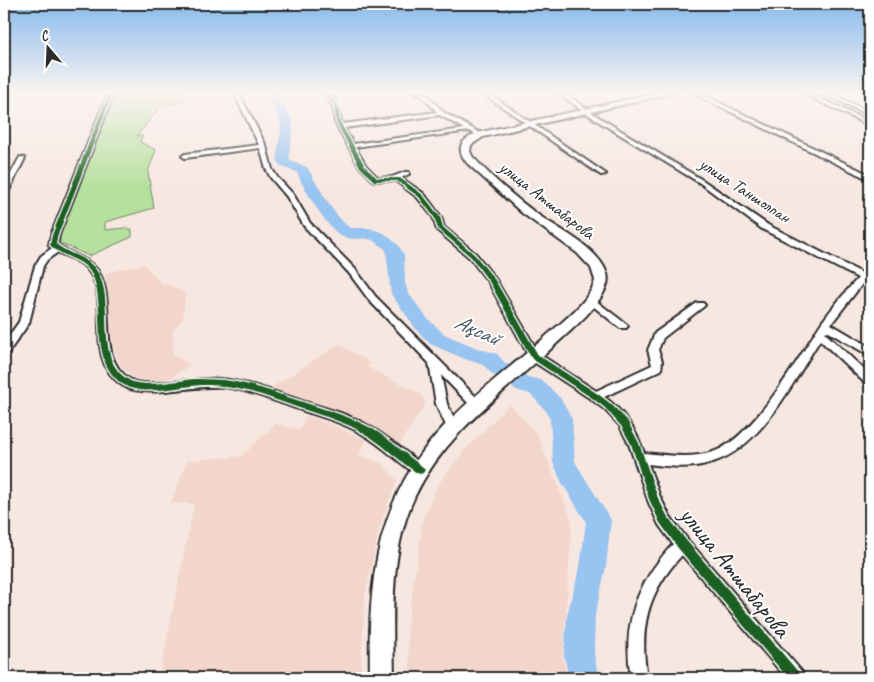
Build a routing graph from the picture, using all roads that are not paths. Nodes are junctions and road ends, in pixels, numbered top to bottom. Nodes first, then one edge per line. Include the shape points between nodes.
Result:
1 (98, 125) edge
2 (252, 125) edge
3 (351, 125) edge
4 (461, 125) edge
5 (524, 125) edge
6 (530, 125) edge
7 (609, 125) edge
8 (760, 125) edge
9 (342, 126) joint
10 (474, 133) junction
11 (262, 146) junction
12 (351, 146) junction
13 (184, 156) dead end
14 (22, 158) dead end
15 (407, 173) dead end
16 (603, 174) dead end
17 (395, 178) junction
18 (870, 178) edge
19 (4, 192) edge
20 (57, 249) junction
21 (867, 273) edge
22 (591, 300) junction
23 (700, 305) dead end
24 (624, 326) dead end
25 (822, 329) junction
26 (4, 350) edge
27 (870, 352) edge
28 (535, 357) junction
29 (434, 362) junction
30 (870, 381) edge
31 (595, 396) junction
32 (477, 405) junction
33 (454, 428) junction
34 (640, 458) junction
35 (420, 470) junction
36 (682, 544) junction
37 (382, 678) edge
38 (639, 678) edge
39 (796, 678) edge

1 - 20 street via 54,235 53,245
2 - 11 street
3 - 9 street
4 - 10 street
5 - 10 main road
6 - 16 street
7 - 21 street, улица Таншолпан via 707,185 765,227
8 - 18 street
9 - 12 street
10 - 12 street
10 - 22 main road, улица Атшабарова via 465,148 471,160 514,200 596,265 601,283
11 - 13 street
11 - 29 street via 268,169 307,224
12 - 17 street via 371,176 382,181
14 - 19 street
15 - 17 street
17 - 28 street via 421,196 437,217 440,228 473,256 493,282
20 - 26 street via 39,266 24,323
20 - 35 street via 87,263 96,275 104,349 119,376 128,384 214,382 258,390 342,418 369,432
21 - 25 street, улица Таншолпан
22 - 24 street
22 - 28 main road, улица Атшабарова
23 - 31 street via 659,336 653,350 657,367
25 - 27 street
25 - 30 street
25 - 34 street, улица Таншолпан via 771,406 738,443 722,453 696,461
28 - 31 street, улица Атшабарова
28 - 32 main road, улица Атшабарова
29 - 32 street
29 - 33 street via 438,398
31 - 34 street, улица Атшабарова via 624,423 636,443
32 - 33 main road, улица Атшабарова
33 - 35 main road, улица Атшабарова
34 - 36 street, улица Атшабарова via 664,520
35 - 37 main road, улица Атшабарова via 403,504 384,579
36 - 38 street via 655,576 638,615 634,655
36 - 39 street, улица Атшабарова

